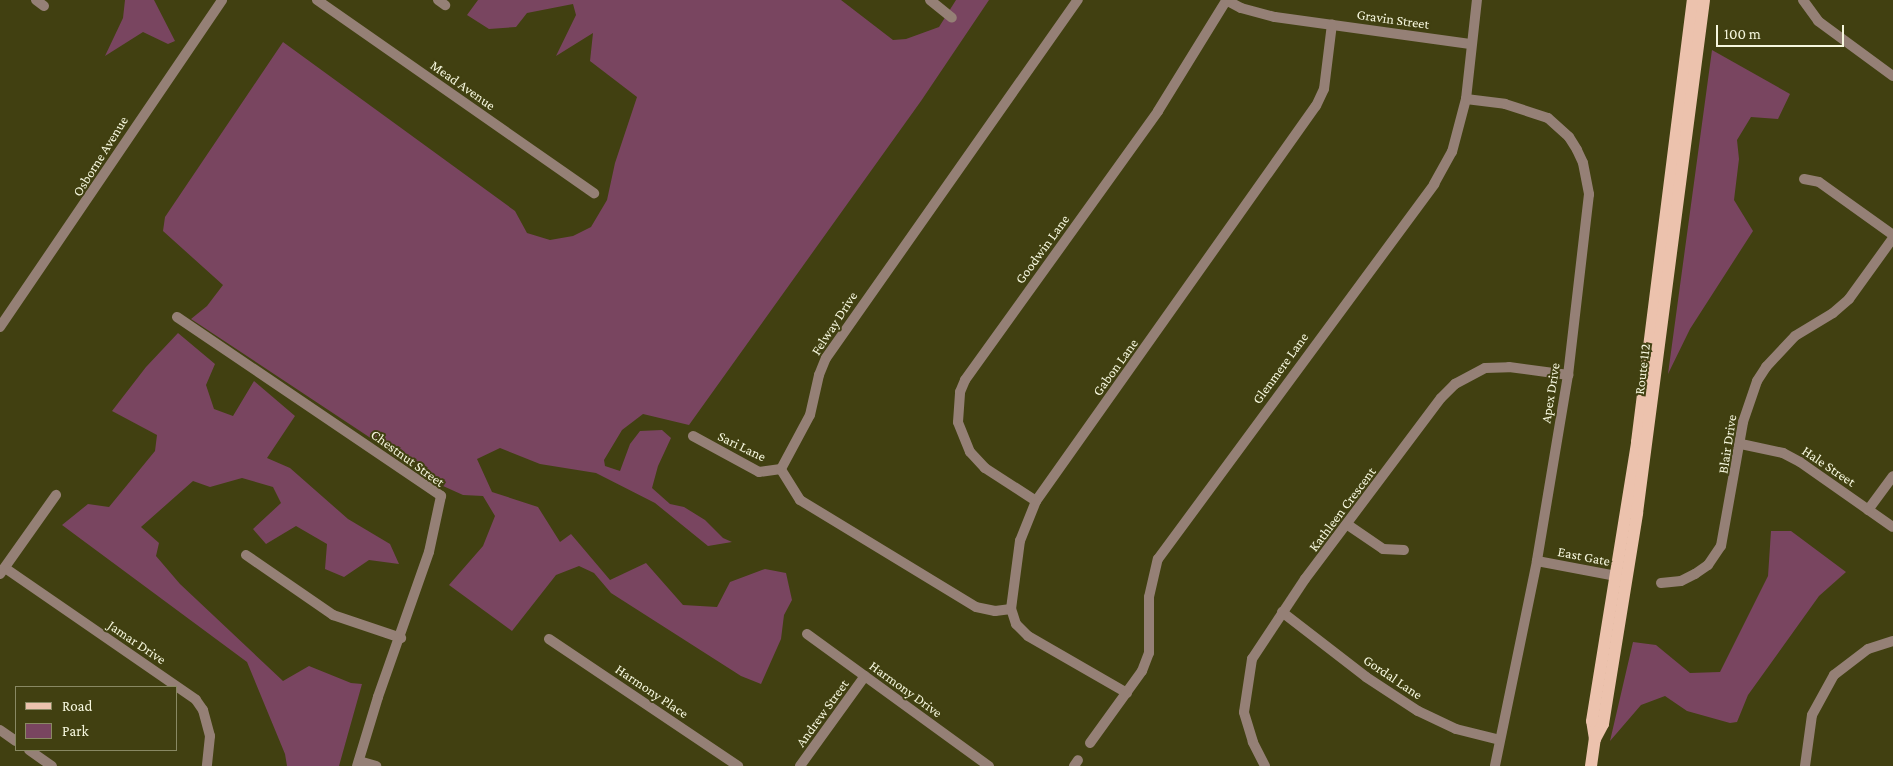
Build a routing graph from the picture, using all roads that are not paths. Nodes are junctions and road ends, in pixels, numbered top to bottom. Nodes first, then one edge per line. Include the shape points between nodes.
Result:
1 (222, 0) edge
2 (317, 0) edge
3 (930, 0) edge
4 (1078, 0) edge
5 (1226, 0) edge
6 (1477, 0) edge
7 (1693, 0) edge
8 (1704, 0) edge
9 (1803, 0) edge
10 (952, 18) dead end
11 (1332, 24) junction
12 (1470, 44) junction
13 (1893, 76) edge
14 (1466, 99) junction
15 (1804, 179) dead end
16 (594, 193) dead end
17 (1893, 236) edge
18 (178, 317) dead end
19 (0, 327) edge
20 (1568, 375) junction
21 (693, 436) dead end
22 (1742, 444) junction
23 (781, 469) junction
24 (1893, 476) edge
25 (56, 495) dead end
26 (1036, 501) junction
27 (1868, 510) junction
28 (1348, 525) junction
29 (1893, 527) edge
30 (1404, 550) dead end
31 (246, 555) dead end
32 (1537, 561) junction
33 (3, 571) edge
34 (1620, 577) junction
35 (1661, 583) dead end
36 (1011, 609) junction
37 (1282, 612) junction
38 (807, 634) dead end
39 (401, 638) junction
40 (550, 639) dead end
41 (1893, 641) edge
42 (865, 676) junction
43 (175, 686) edge
44 (178, 688) edge
45 (1127, 692) junction
46 (0, 730) edge
47 (15, 740) edge
48 (1500, 740) junction
49 (1090, 744) dead end
50 (30, 751) edge
51 (358, 763) edge
52 (52, 766) edge
53 (206, 766) edge
54 (376, 766) edge
55 (738, 766) edge
56 (800, 766) edge
57 (989, 766) edge
58 (1265, 766) edge
59 (1495, 766) edge
60 (1590, 766) edge
61 (1805, 766) edge

1 - 19 street, Osborne Avenue
2 - 16 street, Mead Avenue
3 - 10 street
4 - 23 street, Felway Drive via 826,358 810,415
5 - 11 street, Gravin Street via 1275,17
5 - 26 street, Goodwin Lane via 1158,111 965,380 960,392 958,422 970,452 985,468
6 - 12 street, Glenmere Lane
7 - 34 main road, Route 112
8 - 34 main road, Route 112 via 1653,402
9 - 13 street via 1818,21
11 - 12 street, Gravin Street
11 - 26 street, Gabon Lane via 1324,89 1316,106
12 - 14 street, Glenmere Lane
14 - 20 street, Apex Drive via 1504,104 1548,118 1569,138 1583,162 1589,194 1588,217
14 - 45 street, Glenmere Lane via 1452,152 1434,184 1158,559 1149,597 1149,653 1142,671
15 - 17 street via 1819,182
17 - 22 street, Blair Drive via 1849,299 1833,314 1795,336 1766,367 1750,399 1743,422
18 - 39 street, Chestnut Street via 441,496 429,552
20 - 28 street, Kathleen Crescent via 1497,366 1470,374 1455,384
20 - 32 street, Apex Drive
21 - 23 street, Sari Lane via 759,472
22 - 27 street, Hale Street via 1784,453
22 - 35 street, Blair Drive via 1726,530 1716,557 1696,574 1681,581
23 - 36 street via 800,500 976,607 995,611
24 - 27 street
25 - 33 street
26 - 36 street, Gabon Lane via 1020,541
27 - 29 street, Hale Street
28 - 30 street via 1383,549
28 - 37 street, Kathleen Crescent
31 - 39 street via 333,615
32 - 34 street, East Gate
32 - 48 street, Apex Drive
33 - 43 street, Jamar Drive
34 - 60 main road, Route 112 via 1603,724
36 - 45 street via 1021,631
37 - 48 street, Gordal Lane via 1366,677 1418,711 1456,728
37 - 58 street, Kathleen Crescent via 1252,659 1244,701 1247,725
38 - 42 street, Harmony Drive
39 - 51 street, Chestnut Street via 378,697
40 - 55 street, Harmony Place
41 - 61 street via 1868,650 1834,674 1812,715
42 - 56 street, Andrew Street
42 - 57 street, Harmony Drive
44 - 53 street, Jamar Drive via 196,700 203,710 210,736
45 - 49 street, Glenmere Lane
46 - 47 street
48 - 59 street, Apex Drive
50 - 52 street
51 - 54 street

